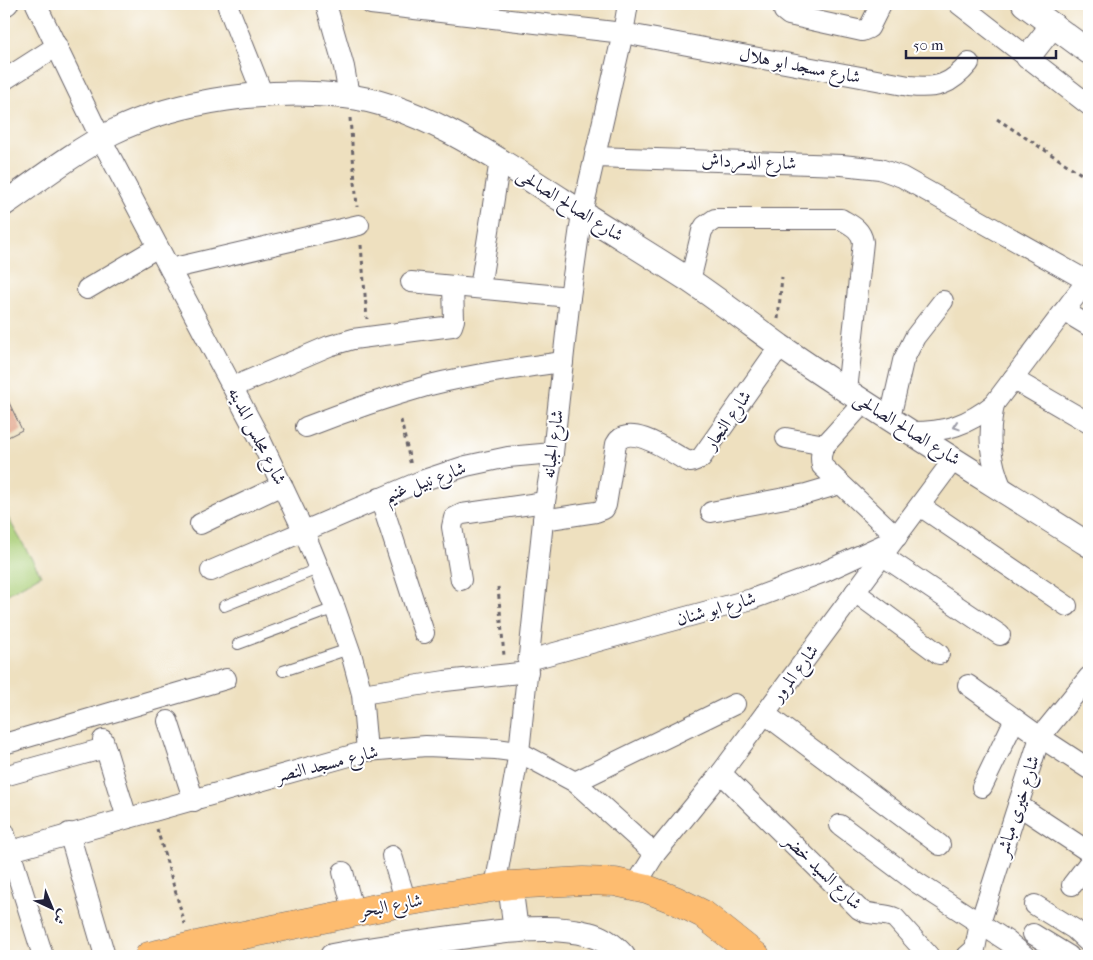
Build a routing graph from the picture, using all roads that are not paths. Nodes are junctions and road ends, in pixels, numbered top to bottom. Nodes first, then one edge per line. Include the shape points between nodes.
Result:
1 (8, 4) edge
2 (36, 4) edge
3 (326, 4) edge
4 (370, 4) edge
5 (628, 4) edge
6 (881, 4) edge
7 (959, 4) edge
8 (1024, 4) edge
9 (4, 7) edge
10 (228, 7) dead end
11 (786, 9) edge
12 (814, 12) edge
13 (1052, 25) junction
14 (623, 33) junction
15 (57, 46) junction
16 (1089, 52) edge
17 (1028, 57) junction
18 (969, 63) dead end
19 (4, 80) edge
20 (263, 95) junction
21 (348, 96) junction
22 (1089, 105) edge
23 (101, 139) junction
24 (595, 157) junction
25 (500, 160) junction
26 (4, 204) edge
27 (582, 212) junction
28 (359, 224) dead end
29 (158, 247) junction
30 (170, 269) junction
31 (1088, 280) edge
32 (690, 281) junction
33 (411, 282) dead end
34 (453, 286) junction
35 (480, 288) junction
36 (87, 289) dead end
37 (570, 297) junction
38 (943, 301) dead end
39 (1064, 310) junction
40 (1089, 326) edge
41 (778, 344) junction
42 (563, 362) junction
43 (1013, 379) junction
44 (233, 387) junction
45 (856, 396) junction
46 (994, 404) junction
47 (890, 418) junction
48 (1089, 423) edge
49 (306, 427) dead end
50 (912, 432) junction
51 (786, 438) dead end
52 (825, 445) junction
53 (553, 453) junction
54 (954, 459) junction
55 (840, 484) junction
56 (282, 485) junction
57 (1002, 489) junction
58 (380, 498) junction
59 (920, 506) junction
60 (544, 511) junction
61 (711, 512) dead end
62 (200, 524) dead end
63 (304, 532) junction
64 (896, 538) junction
65 (1089, 545) edge
66 (882, 556) junction
67 (320, 568) junction
68 (211, 571) dead end
69 (461, 580) dead end
70 (855, 592) junction
71 (224, 606) dead end
72 (1068, 606) dead end
73 (335, 608) junction
74 (424, 633) dead end
75 (1000, 635) dead end
76 (238, 644) dead end
77 (349, 649) junction
78 (939, 654) dead end
79 (529, 666) junction
80 (283, 671) dead end
81 (1089, 676) edge
82 (226, 679) dead end
83 (968, 685) dead end
84 (362, 694) junction
85 (735, 704) dead end
86 (766, 714) junction
87 (1015, 719) junction
88 (168, 721) dead end
89 (1040, 737) junction
90 (4, 744) edge
91 (367, 751) junction
92 (519, 752) junction
93 (1089, 769) edge
94 (722, 773) junction
95 (4, 776) edge
96 (575, 782) junction
97 (982, 787) dead end
98 (194, 801) junction
99 (1018, 806) junction
100 (127, 818) junction
101 (840, 825) dead end
102 (4, 832) edge
103 (68, 833) junction
104 (940, 845) dead end
105 (1088, 850) edge
106 (7, 852) edge
107 (655, 854) junction
108 (392, 856) dead end
109 (343, 872) dead end
110 (1072, 885) dead end
111 (503, 886) junction
112 (635, 886) junction
113 (406, 902) junction
114 (1035, 905) dead end
115 (354, 912) junction
116 (980, 923) junction
117 (516, 930) junction
118 (1033, 934) dead end
119 (1089, 943) edge
120 (221, 948) edge
121 (606, 948) edge
122 (390, 951) edge
123 (42, 956) edge
124 (105, 956) edge
125 (149, 956) edge
126 (332, 956) edge
127 (623, 956) edge
128 (756, 956) edge
129 (930, 956) edge
130 (967, 956) edge
131 (1025, 956) edge
132 (1069, 956) edge

1 - 9 street
2 - 15 street, شارع مجلس المدينه
3 - 21 street via 344,67
4 - 14 street, شارع مسجد ابو هلال
5 - 14 street, شارع الجبانه
6 - 12 street via 869,28 862,31
7 - 17 street
8 - 13 street
10 - 20 street
11 - 12 street
13 - 16 street
13 - 17 street
14 - 18 street, شارع مسجد ابو هلال via 928,88 945,84
14 - 24 street, شارع الجبانه
15 - 19 street
15 - 23 street, شارع مجلس المدينه
17 - 22 street
20 - 21 street, شارع الصالح الصالحى via 314,93
20 - 23 street, شارع الصالح الصالحى via 188,105
21 - 25 street, شارع الصالح الصالحى via 408,113
23 - 26 street, شارع الصالح الصالحى
23 - 29 street, شارع مجلس المدينه
24 - 27 street, شارع الجبانه
24 - 31 street, شارع الدمرداش via 880,169 902,177
25 - 27 street, شارع الصالح الصالحى
25 - 35 street
27 - 32 street, شارع الصالح الصالحى
27 - 37 street, شارع الجبانه
28 - 30 street
29 - 30 street, شارع مجلس المدينه
29 - 36 street
30 - 44 street, شارع مجلس المدينه
31 - 39 street
32 - 41 street, شارع الصالح الصالحى
32 - 45 street via 702,231 715,219 841,220 854,226 863,242
33 - 34 street
34 - 35 street
34 - 44 street via 452,326 377,335 336,344
35 - 37 street
37 - 42 street, شارع الجبانه
38 - 47 street via 915,337 902,361
39 - 40 street
39 - 43 street
41 - 45 street, شارع الصالح الصالحى
41 - 60 street, شارع النجار via 701,458 691,462 648,439 622,436 616,444 604,509 596,512
42 - 49 street via 432,385 368,403
42 - 53 street, شارع الجبانه
43 - 46 street
43 - 48 street
44 - 56 street, شارع مجلس المدينه
45 - 47 street, شارع الصالح الصالحى
45 - 52 street
46 -> 50 street via 964,424 930,432
46 - 57 street via 989,439 995,473
47 - 50 street, شارع الصالح الصالحى
50 - 54 street, شارع الصالح الصالحى
51 - 52 street
52 - 55 street via 821,451 822,466
53 - 58 street, شارع نبيل غنيم via 508,457 466,466
53 - 60 street, شارع الجبانه
54 - 57 street, شارع الصالح الصالحى
54 - 59 street, شارع المرور
55 - 61 street via 806,494
55 - 64 street
56 - 62 street
56 - 63 street, شارع مجلس المدينه
57 - 65 street, شارع الصالح الصالحى
58 - 63 street, شارع نبيل غنيم
58 - 74 street
59 - 64 street, شارع المرور
59 - 72 street
60 - 69 street via 462,514 454,518 452,527
60 - 79 street, شارع الجبانه
63 - 67 street, شارع مجلس المدينه
63 - 68 street, شارع نبيل غنيم
64 - 66 street, شارع المرور
64 - 79 street, شارع ابو شنان via 824,572 761,596
66 - 70 street, شارع المرور
66 - 75 street
67 - 71 lane
67 - 73 street, شارع مجلس المدينه
70 - 78 street
70 - 86 street, شارع المرور
73 - 76 lane
73 - 77 street, شارع مجلس المدينه
77 - 80 lane
77 - 84 street, شارع مجلس المدينه
79 - 84 street, شارع ابو شنان via 506,674
79 - 92 street, شارع الجبانه
81 - 89 street
82 - 90 street
83 - 87 street, شارع خيرى مباشر
84 - 91 street, شارع مجلس المدينه
85 - 96 street
86 - 94 street, شارع المرور
86 - 104 street
87 - 89 street, شارع خيرى مباشر
87 - 97 street
88 - 98 street
89 - 93 street
89 - 99 street, شارع خيرى مباشر
91 - 92 street, شارع مسجد النصر via 426,746
91 - 98 street, شارع مسجد النصر
92 - 96 street, شارع مسجد النصر
92 - 111 street, شارع الجبانه
94 - 107 street, شارع المرور
94 - 129 street, شارع السيد خضر via 859,909 873,915 896,918
95 - 100 street via 104,744
96 - 107 street, شارع مسجد النصر
98 - 100 street, شارع مسجد النصر
99 - 105 street
99 - 116 street, شارع خيرى مباشر
100 - 103 street, شارع مسجد النصر
101 - 116 street via 916,882
102 - 106 street
103 - 106 street, شارع مسجد النصر
103 - 124 street
105 - 110 street
106 - 123 street
107 - 112 street, شارع المرور
108 - 113 street
109 - 115 street
111 - 112 main road, شارع البحر via 583,881
111 - 113 main road, شارع البحر
111 - 117 street
112 - 128 main road, شارع البحر via 647,888 703,914
113 - 115 main road, شارع البحر
114 - 119 street via 1074,929
115 - 120 main road, شارع البحر
116 - 130 street, شارع خيرى مباشر via 975,949
116 - 131 street
117 - 121 street via 576,931 590,934
117 - 122 street
118 - 132 street
120 - 125 main road, شارع البحر via 192,946
121 - 127 street
122 - 126 street

